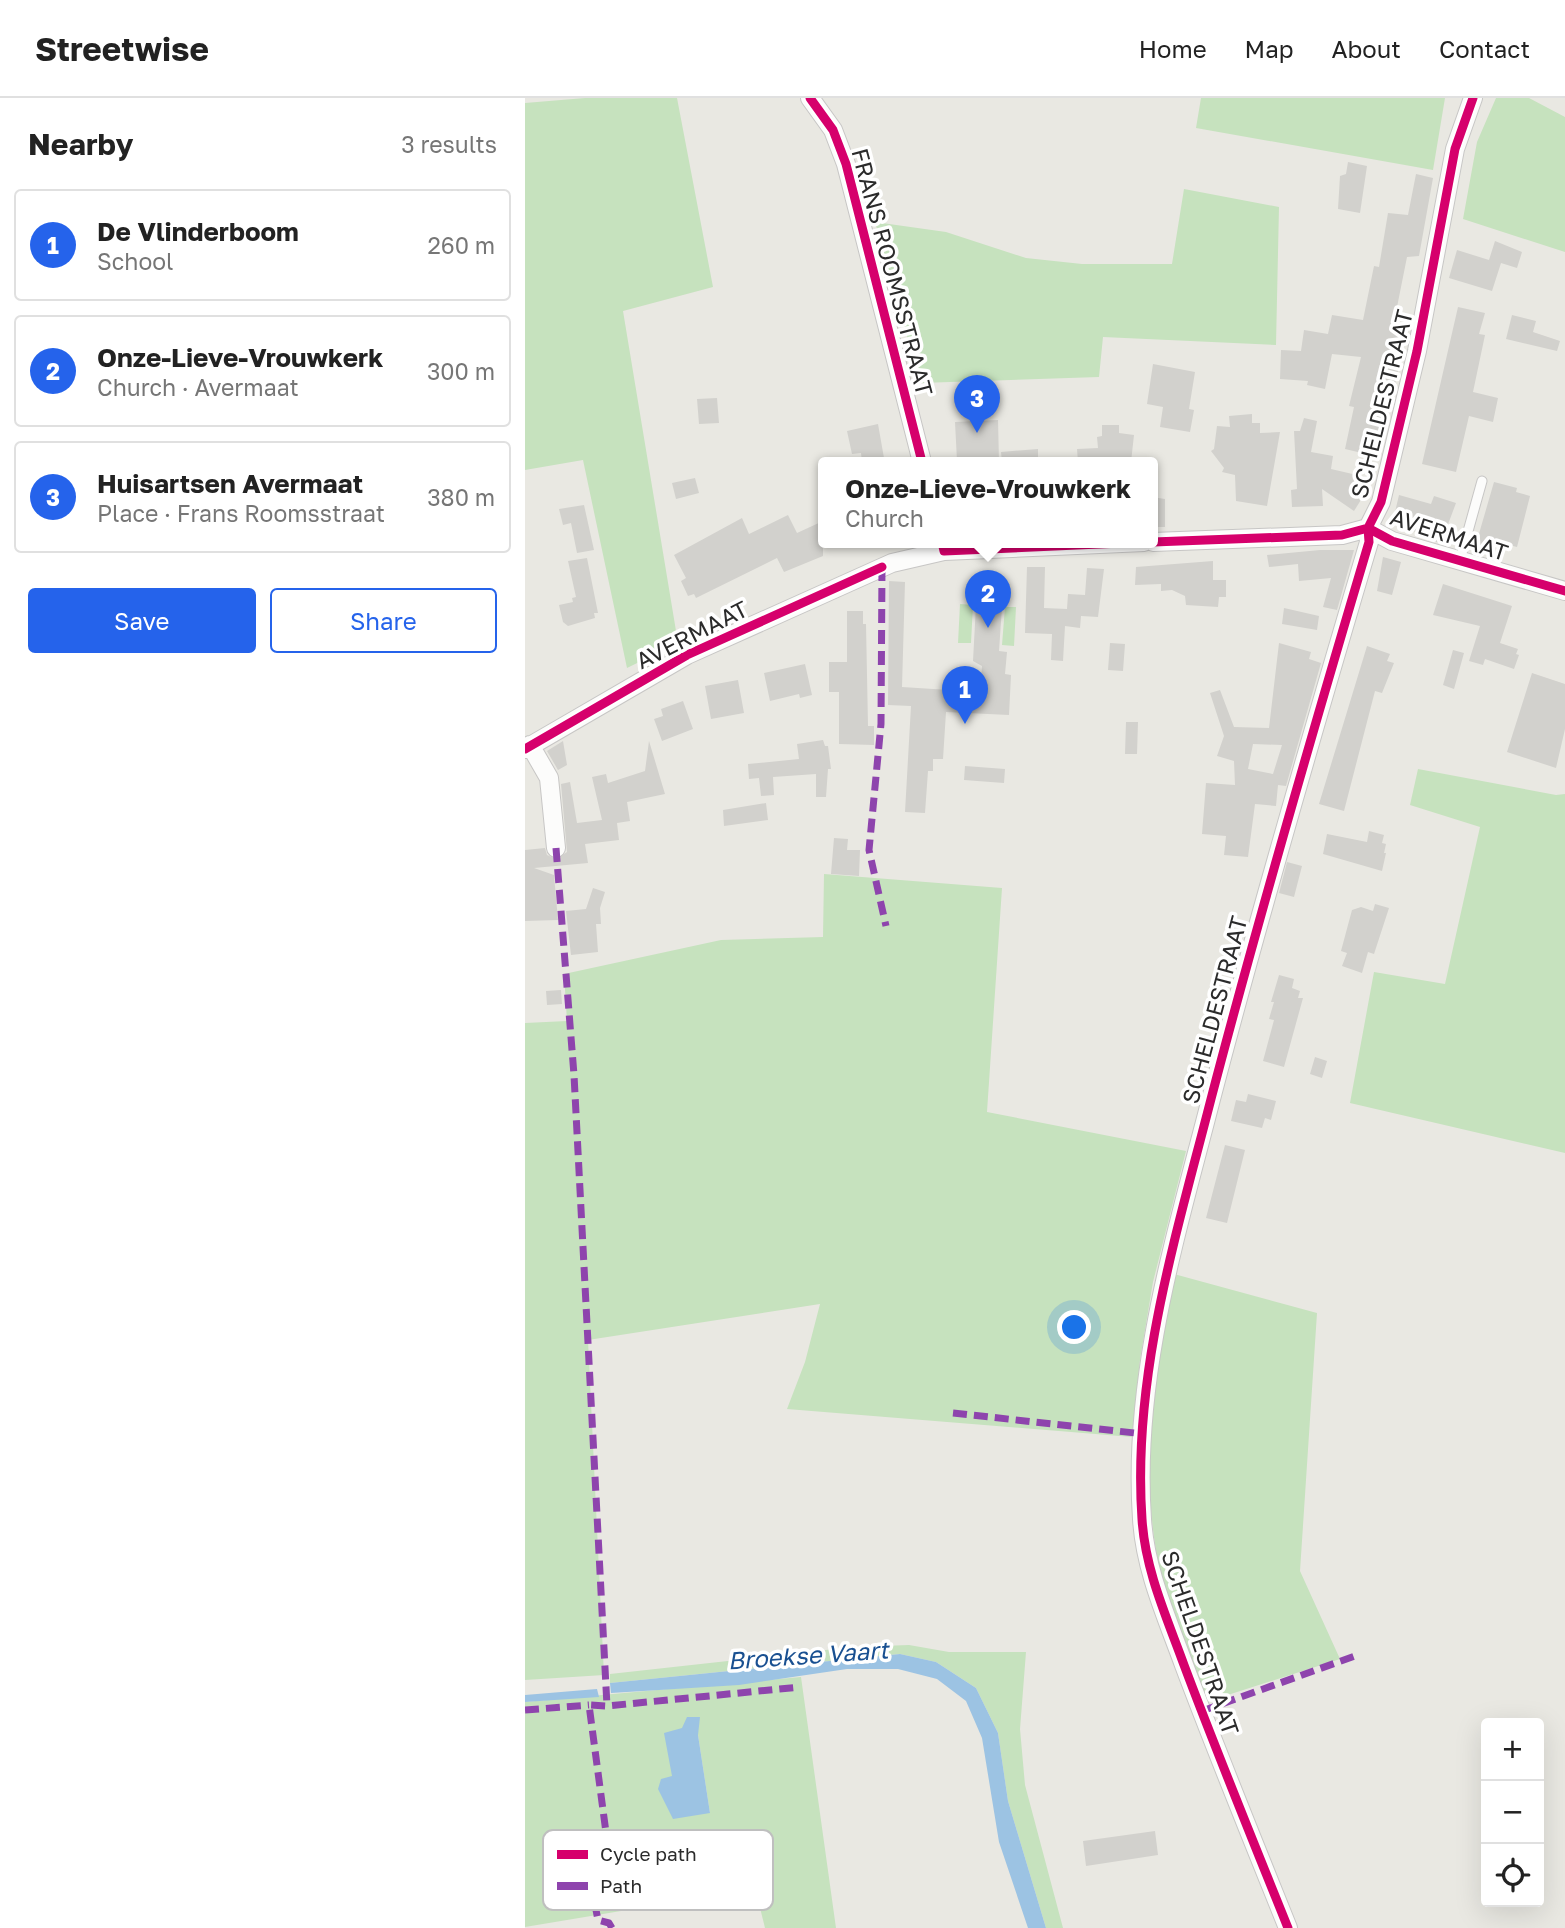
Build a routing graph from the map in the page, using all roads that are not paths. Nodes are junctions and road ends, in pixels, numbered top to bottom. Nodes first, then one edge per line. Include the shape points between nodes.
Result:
1 (810, 98) edge
2 (1473, 98) edge
3 (921, 457) edge
4 (1482, 481) dead end
5 (1368, 528) junction
6 (1158, 542) edge
7 (940, 548) edge
8 (1460, 560) junction
9 (1565, 591) edge
10 (528, 747) edge
11 (556, 848) dead end
12 (1288, 1928) edge

1 - 3 street, FRANS ROOMSSTRAAT via 833,130 846,164
2 - 5 street, SCHELDESTRAAT via 1455,149 1417,351 1381,502
4 - 8 lane
5 - 6 street, AVERMAAT via 1342,535
5 - 8 street, AVERMAAT via 1392,541
5 - 12 street, SCHELDESTRAAT via 1369,542 1265,894 1166,1275 1150,1358 1143,1434 1142,1520 1160,1599
7 - 10 street, AVERMAAT via 850,579 687,655
8 - 9 street, AVERMAAT
10 - 11 street, AVERMAAT via 549,778

